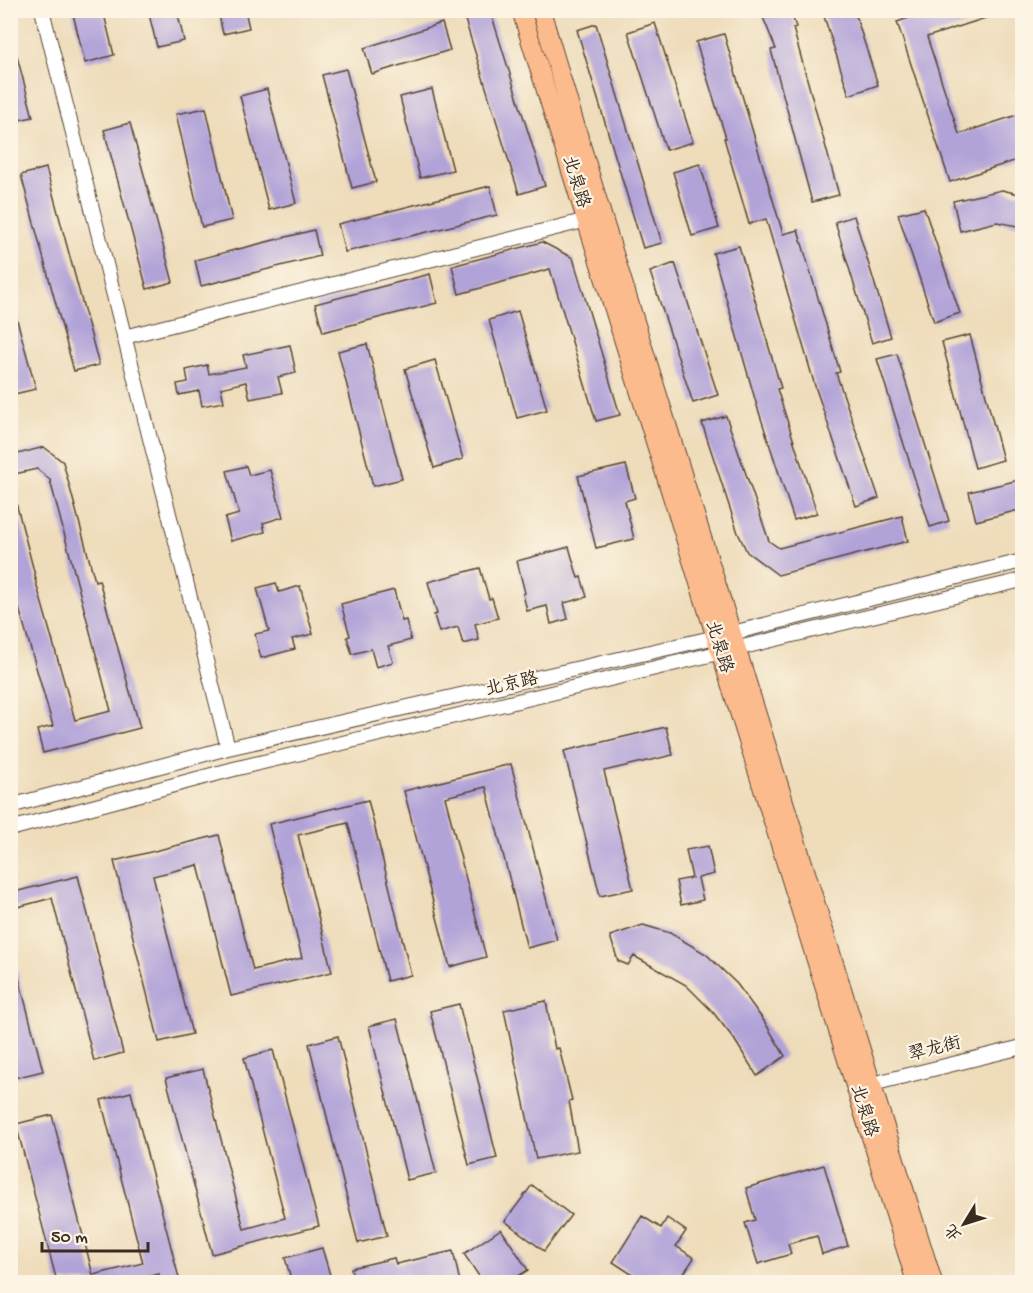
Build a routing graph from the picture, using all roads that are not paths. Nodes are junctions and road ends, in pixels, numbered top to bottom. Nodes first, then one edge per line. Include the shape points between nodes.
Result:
1 (42, 10) edge
2 (521, 10) edge
3 (541, 10) edge
4 (595, 218) junction
5 (124, 337) junction
6 (1023, 561) edge
7 (1023, 580) edge
8 (726, 643) junction
9 (228, 748) junction
10 (10, 806) edge
11 (10, 829) edge
12 (1023, 1047) edge
13 (863, 1086) junction
14 (916, 1282) edge
15 (933, 1282) edge

1 - 5 street
2 - 4 main road, 北泉路
3 - 4 main road, 北泉路
4 - 5 street
4 - 8 main road, 北泉路
5 - 9 street
6 - 8 street, 北京路
7 - 8 street, 北京路
8 - 9 street, 北京路
8 - 11 street, 北京路
8 - 13 main road, 北泉路
9 - 10 street, 北京路
12 - 13 street, 翠龙街
13 - 14 main road, 北泉路
13 - 15 main road, 北泉路

